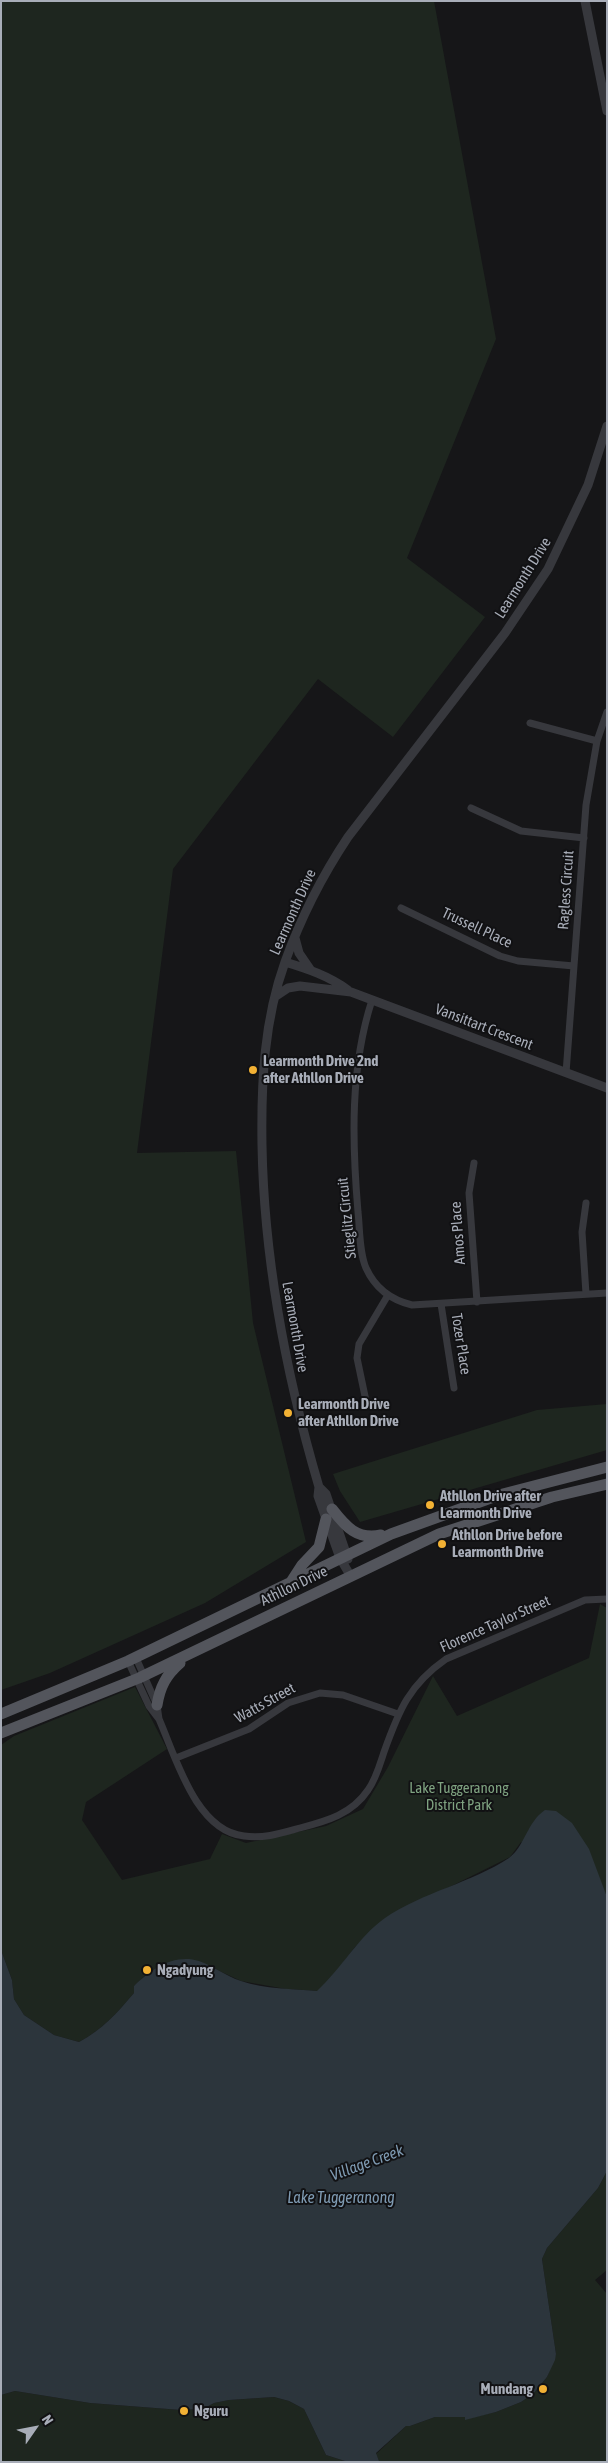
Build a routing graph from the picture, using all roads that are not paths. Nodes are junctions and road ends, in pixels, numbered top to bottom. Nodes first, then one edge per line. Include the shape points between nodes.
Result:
1 (585, 1) edge
2 (607, 111) edge
3 (607, 426) edge
4 (607, 712) edge
5 (530, 723) dead end
6 (597, 741) junction
7 (471, 808) dead end
8 (584, 838) junction
9 (401, 908) dead end
10 (295, 938) junction
11 (285, 962) junction
12 (574, 966) junction
13 (310, 969) junction
14 (351, 992) junction
15 (276, 996) junction
16 (372, 1000) junction
17 (566, 1073) junction
18 (607, 1088) edge
19 (474, 1163) dead end
20 (586, 1202) dead end
21 (607, 1293) edge
22 (586, 1294) junction
23 (388, 1295) junction
24 (477, 1302) junction
25 (441, 1304) junction
26 (454, 1388) dead end
27 (366, 1401) dead end
28 (607, 1467) edge
29 (607, 1484) edge
30 (329, 1514) junction
31 (391, 1534) junction
32 (344, 1556) junction
33 (350, 1576) junction
34 (291, 1582) junction
35 (607, 1599) edge
36 (191, 1654) junction
37 (132, 1659) junction
38 (140, 1678) junction
39 (157, 1705) junction
40 (1, 1714) edge
41 (398, 1714) junction
42 (159, 1719) junction
43 (1, 1733) edge
44 (176, 1758) junction

1 - 2 street
3 - 10 street, Learmonth Drive via 588,485 548,570 505,633 338,853 319,884
4 - 6 street, Ragless Circuit
5 - 6 street
6 - 8 street, Ragless Circuit via 590,773
7 - 8 street via 520,831
8 - 12 street, Ragless Circuit
9 - 12 street, Trussell Place via 500,956 528,963
10 - 11 street, Learmonth Drive
10 - 13 street via 299,953
11 - 13 street, Vansittart Crescent
11 - 15 street, Learmonth Drive
12 - 17 street, Ragless Circuit
13 - 14 street, Vansittart Crescent
14 - 15 street, Vansittart Crescent via 300,986 288,988
14 - 16 street, Vansittart Crescent
15 - 30 street, Learmonth Drive via 266,1043 261,1107 267,1238 287,1367 319,1487 326,1494
16 - 17 street, Vansittart Crescent
16 - 23 street, Stieglitz Circuit via 359,1054 355,1090 357,1196 366,1267 372,1280
17 - 18 street, Vansittart Crescent
19 - 24 street, Amos Place via 469,1193
20 - 22 street via 582,1232
21 - 22 street, Stieglitz Circuit
22 - 24 street, Stieglitz Circuit
23 - 25 street, Stieglitz Circuit via 412,1305
23 - 27 street via 359,1344 357,1358
24 - 25 street, Stieglitz Circuit
25 - 26 street, Tozer Place
28 - 31 main road, Athllon Drive via 500,1495
29 - 33 main road, Athllon Drive via 552,1497 439,1534
30 - 31 main road via 359,1536
30 - 32 street, Learmonth Drive
30 - 34 main road via 319,1547
31 - 32 main road, Athllon Drive
32 - 33 street, Learmonth Drive
32 - 34 main road, Athllon Drive
33 - 36 main road, Athllon Drive
34 - 37 main road, Athllon Drive
35 - 41 street, Florence Taylor Street via 585,1600 446,1659 417,1683
36 - 38 main road, Athllon Drive
36 - 39 main road via 168,1675 160,1688
37 - 38 street, Florence Taylor Street
37 - 40 main road, Athllon Drive
38 - 39 street, Florence Taylor Street
38 - 42 street, Florence Taylor Street via 149,1706
38 - 43 main road, Athllon Drive
39 - 42 street, Florence Taylor Street
41 - 44 street, Watts Street via 343,1695 304,1696 249,1729
41 - 44 street, Florence Taylor Street via 371,1786 356,1804 330,1820 270,1836 238,1835 211,1822 195,1799
42 - 44 street, Florence Taylor Street

